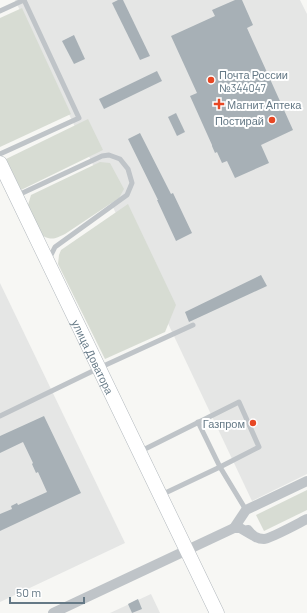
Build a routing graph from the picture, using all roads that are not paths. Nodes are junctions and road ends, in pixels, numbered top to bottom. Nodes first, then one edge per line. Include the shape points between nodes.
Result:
1 (24, 0) edge
2 (0, 11) edge
3 (0, 154) edge
4 (0, 163) edge
5 (16, 196) junction
6 (47, 262) junction
7 (193, 325) dead end
8 (99, 368) junction
9 (0, 416) edge
10 (198, 422) junction
11 (139, 452) junction
12 (220, 467) junction
13 (307, 481) edge
14 (160, 495) junction
15 (246, 510) junction
16 (307, 519) edge
17 (234, 528) junction
18 (252, 535) junction
19 (186, 549) junction
20 (53, 613) edge
21 (217, 613) edge

1 - 2 lane
1 - 3 lane via 79,118
4 - 5 street, улица Доватора
5 - 6 street, улица Доватора
5 - 6 lane via 102,156 120,159 128,169 132,183 127,195 55,247
6 - 8 street, улица Доватора
7 - 8 lane
8 - 9 lane
8 - 11 street, улица Доватора
10 - 11 lane
10 - 12 lane
10 - 12 lane via 239,402 259,447
11 - 14 street, улица Доватора
12 - 14 lane
12 - 15 lane
13 - 15 street
14 - 19 street, улица Доватора
15 - 17 street
15 - 18 street via 246,522
16 - 18 street via 265,539
17 - 18 street via 240,528
17 - 19 street
19 - 20 street
19 - 21 street, улица Доватора

